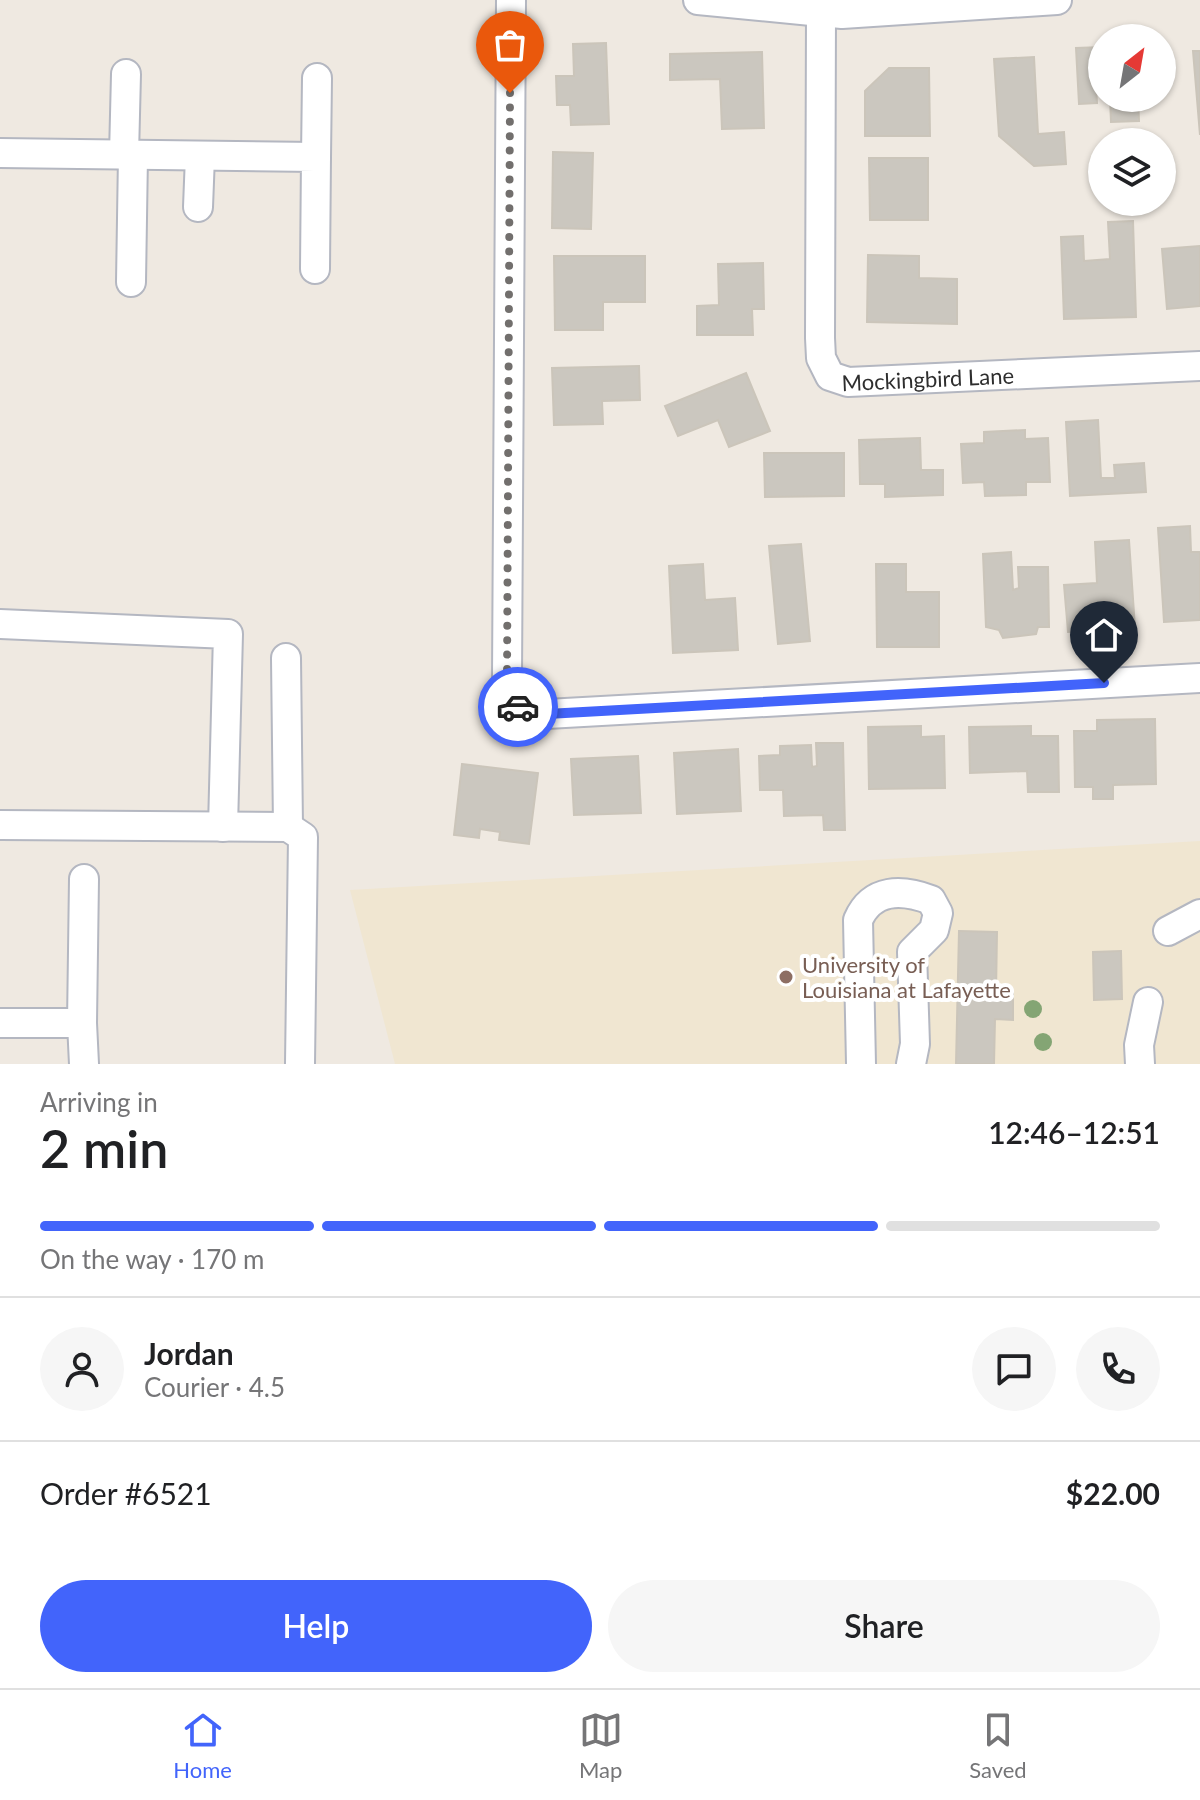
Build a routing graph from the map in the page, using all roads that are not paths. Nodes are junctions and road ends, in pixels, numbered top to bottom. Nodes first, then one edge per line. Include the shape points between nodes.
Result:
1 (511, 0) edge
2 (698, 0) edge
3 (1057, 0) edge
4 (821, 13) junction
5 (126, 74) dead end
6 (317, 78) dead end
7 (0, 153) edge
8 (129, 155) junction
9 (200, 156) junction
10 (316, 157) junction
11 (198, 207) dead end
12 (315, 269) dead end
13 (131, 282) dead end
14 (1200, 366) edge
15 (0, 624) edge
16 (286, 658) dead end
17 (1200, 678) edge
18 (0, 825) edge
19 (223, 827) junction
20 (288, 827) junction
21 (84, 879) dead end
22 (1200, 914) edge
23 (1168, 931) dead end
24 (1148, 1002) dead end
25 (0, 1023) edge
26 (82, 1023) junction
27 (84, 1064) edge
28 (300, 1064) edge
29 (861, 1064) edge
30 (911, 1064) edge
31 (1140, 1064) edge

1 - 17 street via 507,679 514,704 547,714
2 - 4 street
3 - 4 street
4 - 14 street, Mockingbird Lane via 820,338 821,358 830,376 848,382
5 - 8 street
6 - 10 street
7 - 8 street
8 - 9 street
8 - 13 street
9 - 10 street
9 - 11 street
10 - 12 street
15 - 19 street via 228,634
16 - 20 street
18 - 19 street
19 - 20 street
20 - 28 street via 303,837
21 - 26 street
22 - 23 street
24 - 31 street
25 - 26 street
26 - 27 street
29 - 30 street via 858,920 865,904 881,894 912,893 931,900 938,913 934,930 912,952

